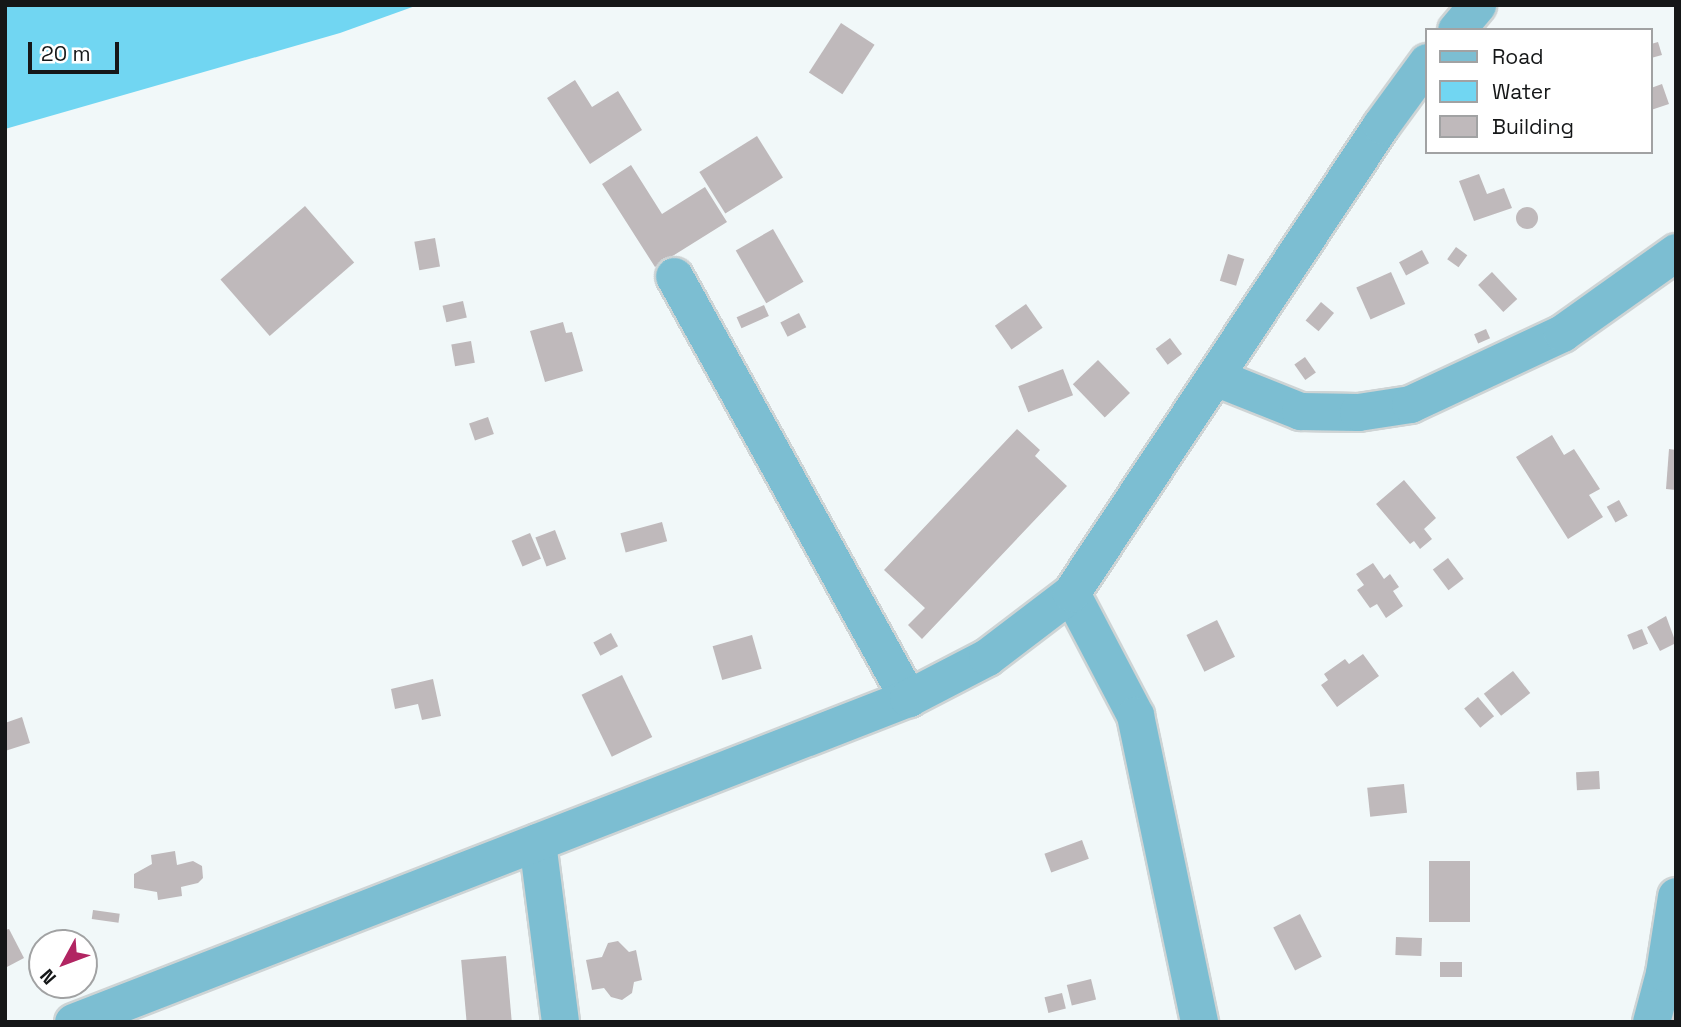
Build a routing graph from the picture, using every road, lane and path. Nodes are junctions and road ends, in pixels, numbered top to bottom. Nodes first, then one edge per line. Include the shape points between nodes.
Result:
1 (1477, 5) edge
2 (1457, 28) edge
3 (1426, 63) edge
4 (1676, 252) edge
5 (674, 276) dead end
6 (1215, 377) junction
7 (1071, 593) junction
8 (908, 698) junction
9 (537, 842) junction
10 (1676, 896) edge
11 (73, 1022) edge
12 (560, 1022) edge
13 (1199, 1022) edge
14 (1651, 1022) edge

1 - 2 street
3 - 6 street
4 - 6 street via 1562,333 1410,404 1358,412 1300,411
5 - 8 street
6 - 7 street
7 - 8 street via 987,657
7 - 13 street via 1135,715
8 - 9 street
9 - 11 street
9 - 12 street
10 - 14 street

